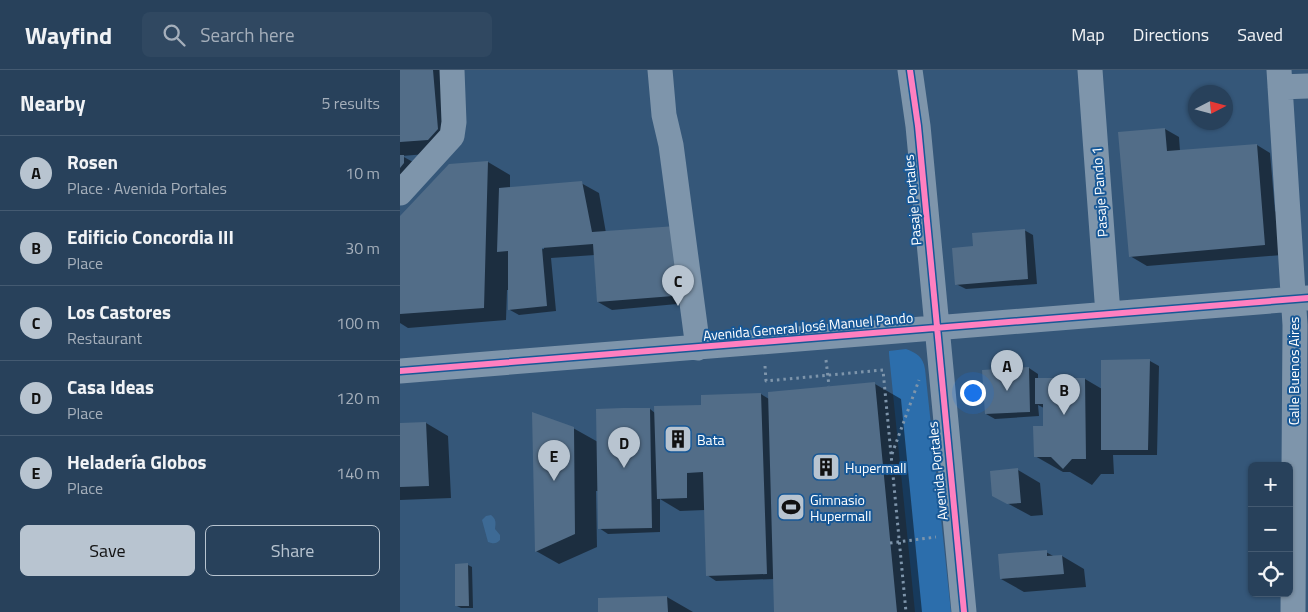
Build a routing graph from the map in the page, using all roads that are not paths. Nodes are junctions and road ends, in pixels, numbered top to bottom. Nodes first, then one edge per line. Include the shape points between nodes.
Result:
1 (452, 70) edge
2 (660, 70) edge
3 (910, 70) edge
4 (1090, 70) edge
5 (1279, 78) edge
6 (1308, 86) edge
7 (400, 193) edge
8 (1300, 299) edge
9 (1108, 314) junction
10 (936, 328) junction
11 (698, 348) junction
12 (400, 371) edge
13 (964, 612) edge
14 (1293, 612) edge

1 - 7 street via 452,136
2 - 11 street
3 - 10 street, Pasaje Portales
4 - 9 street, Pasaje Pando 1
5 - 6 street
5 - 8 street, Calle Buenos Aires
8 - 9 street, Avenida General José Manuel Pando
8 - 14 street, Calle Buenos Aires via 1295,325
9 - 10 street, Avenida General José Manuel Pando
10 - 11 street, Avenida General José Manuel Pando
10 - 13 street, Avenida Portales
11 - 12 street, Avenida General José Manuel Pando

